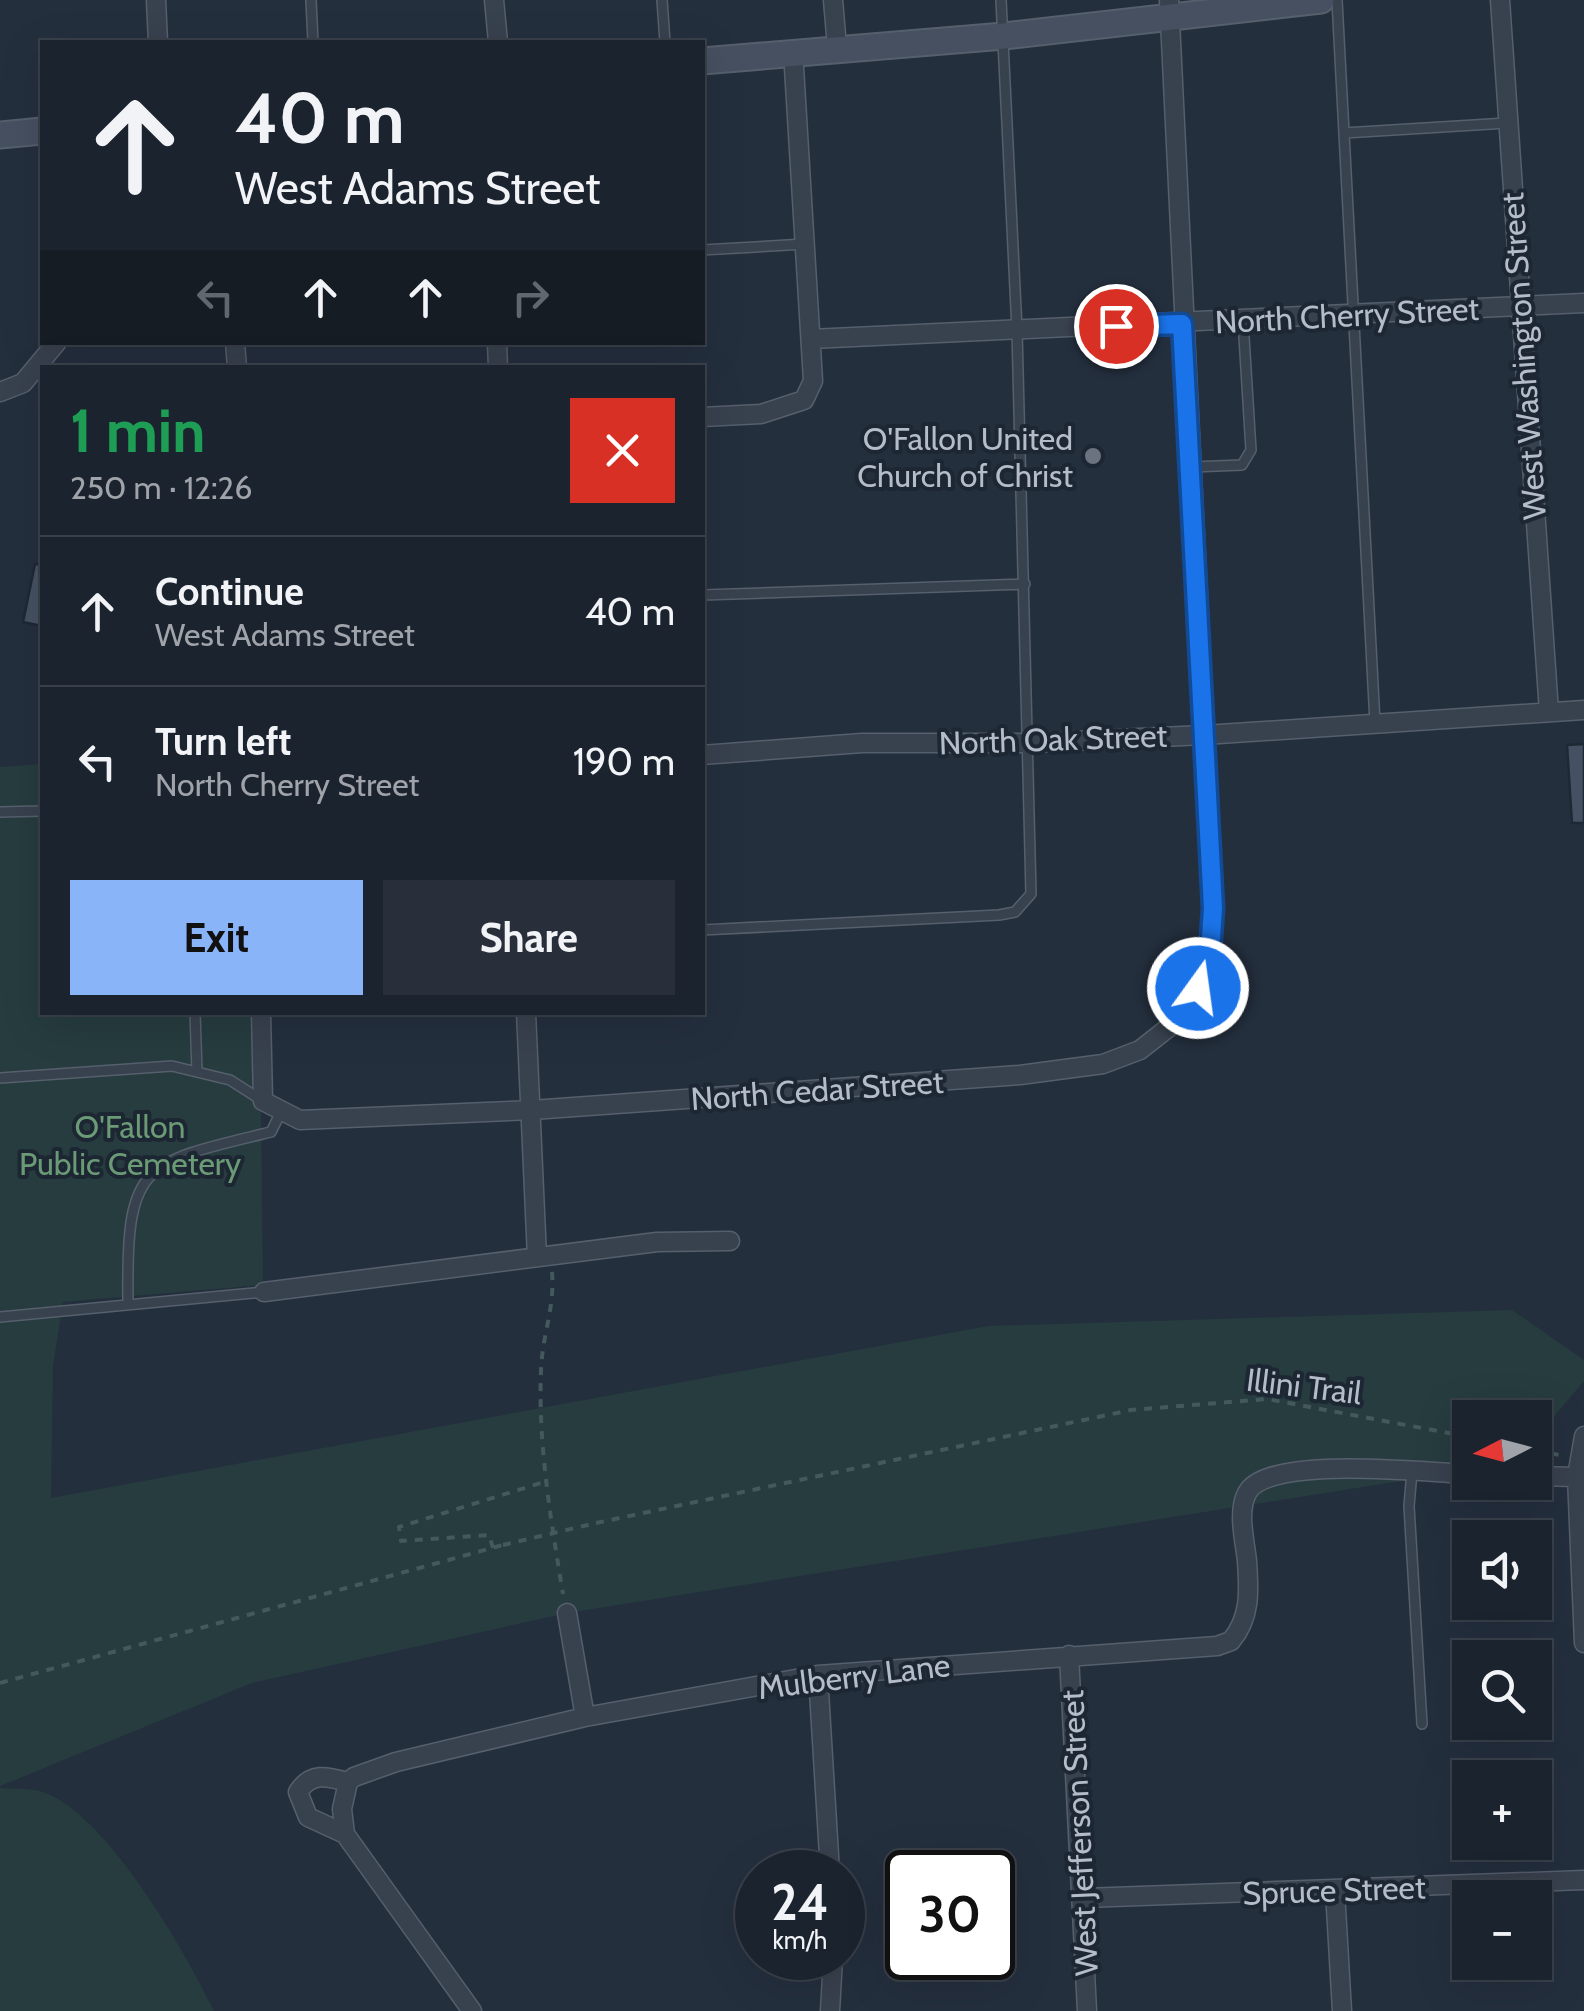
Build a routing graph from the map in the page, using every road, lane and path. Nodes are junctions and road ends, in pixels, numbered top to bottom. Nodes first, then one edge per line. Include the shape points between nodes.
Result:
1 (156, 0) edge
2 (311, 0) edge
3 (494, 0) edge
4 (662, 0) edge
5 (833, 0) edge
6 (1001, 0) edge
7 (1321, 0) edge
8 (1337, 0) edge
9 (1500, 0) edge
10 (1169, 9) edge
11 (1004, 36) junction
12 (158, 40) edge
13 (314, 40) edge
14 (498, 40) edge
15 (666, 40) edge
16 (837, 47) junction
17 (793, 51) junction
18 (705, 61) edge
19 (1507, 123) junction
20 (40, 132) edge
21 (1344, 133) junction
22 (0, 135) edge
23 (805, 244) junction
24 (705, 250) edge
25 (1584, 303) edge
26 (1518, 306) junction
27 (1354, 315) junction
28 (1243, 321) junction
29 (1182, 324) junction
30 (1017, 330) junction
31 (811, 339) junction
32 (39, 375) edge
33 (0, 392) edge
34 (705, 417) edge
35 (1190, 467) junction
36 (1026, 584) junction
37 (705, 595) edge
38 (1584, 710) edge
39 (1550, 712) junction
40 (1375, 723) junction
41 (1204, 735) junction
42 (1031, 743) junction
43 (705, 755) edge
44 (40, 811) edge
45 (0, 812) edge
46 (705, 930) edge
47 (195, 1015) edge
48 (261, 1015) edge
49 (526, 1015) edge
50 (197, 1072) junction
51 (0, 1078) edge
52 (264, 1101) junction
53 (532, 1110) junction
54 (280, 1114) junction
55 (730, 1241) dead end
56 (544, 1256) junction
57 (264, 1292) joint
58 (128, 1304) junction
59 (0, 1317) edge
60 (1452, 1434) edge
61 (1584, 1436) edge
62 (1412, 1472) junction
63 (1452, 1473) edge
64 (1552, 1476) edge
65 (1576, 1477) junction
66 (546, 1481) junction
67 (493, 1548) junction
68 (567, 1613) joint
69 (1584, 1643) edge
70 (1069, 1654) junction
71 (818, 1675) junction
72 (0, 1683) edge
73 (585, 1717) junction
74 (1422, 1724) dead end
75 (348, 1782) junction
76 (345, 1834) junction
77 (829, 1850) edge
78 (1584, 1880) edge
79 (1335, 1891) junction
80 (1084, 1898) junction
81 (832, 1980) edge
82 (472, 2011) edge
83 (830, 2011) edge
84 (1088, 2011) edge
85 (1342, 2011) edge

1 - 12 street
2 - 13 lane
3 - 14 street
4 - 15 lane
5 - 16 street
6 - 11 lane
7 - 10 main road
8 - 21 lane
9 - 19 street, West Washington Street
10 - 11 main road
10 - 29 street, North Cedar Street
11 - 16 main road
11 - 30 lane
16 - 17 main road
17 - 18 main road
17 - 23 street
19 - 21 lane
19 - 26 street, West Washington Street
20 - 22 main road
21 - 27 lane
23 - 24 lane
23 - 31 street
25 - 26 street, North Cherry Street
26 - 27 street, North Cherry Street
26 - 39 street, West Washington Street
27 - 28 street, North Cherry Street
27 - 40 lane
28 - 29 street, North Cherry Street
28 - 35 lane via 1251,450 1242,465
29 - 30 street, North Cherry Street
29 - 35 street, North Cedar Street
30 - 31 street, North Cherry Street
30 - 36 lane
31 - 34 street via 813,381 804,400
32 - 33 street
35 - 41 street, North Cedar Street
36 - 37 lane
36 - 42 lane
38 - 39 street, North Oak Street
39 - 40 street, North Oak Street
40 - 41 street, North Oak Street
41 - 42 street, North Oak Street
41 - 53 street, North Cedar Street via 1210,952 1198,988 1173,1024 1140,1050 1102,1064 1020,1076
42 - 43 street, North Oak Street via 862,742
42 - 46 lane via 1031,894 1014,912
44 - 45 lane
47 - 50 lane
48 - 52 street
49 - 53 street
50 - 51 lane via 172,1066
50 - 52 lane via 230,1080
52 - 54 street
53 - 54 street, North Cedar Street via 300,1120
53 - 56 street
54 - 58 lane via 271,1132 182,1153 140,1188 127,1234
55 - 56 street
56 - 57 street
56 - 66 path via 554,1313 540,1374
57 - 58 lane
58 - 59 lane
60 - 67 path, Illini Trail, bridge via 1267,1399 1131,1410
61 - 65 street
62 - 63 street
62 - 70 street, Mulberry Lane via 1278,1472 1248,1490 1242,1508 1248,1611 1231,1641
62 - 74 lane
64 - 65 street
65 - 69 street
66 - 67 path via 400,1527 401,1541 489,1535
66 - 68 path
67 - 72 path, Illini Trail
68 - 73 street
70 - 71 street, Mulberry Lane
70 - 80 street, West Jefferson Street
71 - 73 street, Mulberry Lane
71 - 77 street
73 - 75 street, Mulberry Lane via 396,1762
75 - 76 street
75 - 76 street, Mulberry Lane via 315,1777 298,1792 308,1817
76 - 82 street
78 - 79 street, Spruce Street
79 - 80 street, Spruce Street
79 - 85 street
80 - 84 street, West Jefferson Street
81 - 83 street

